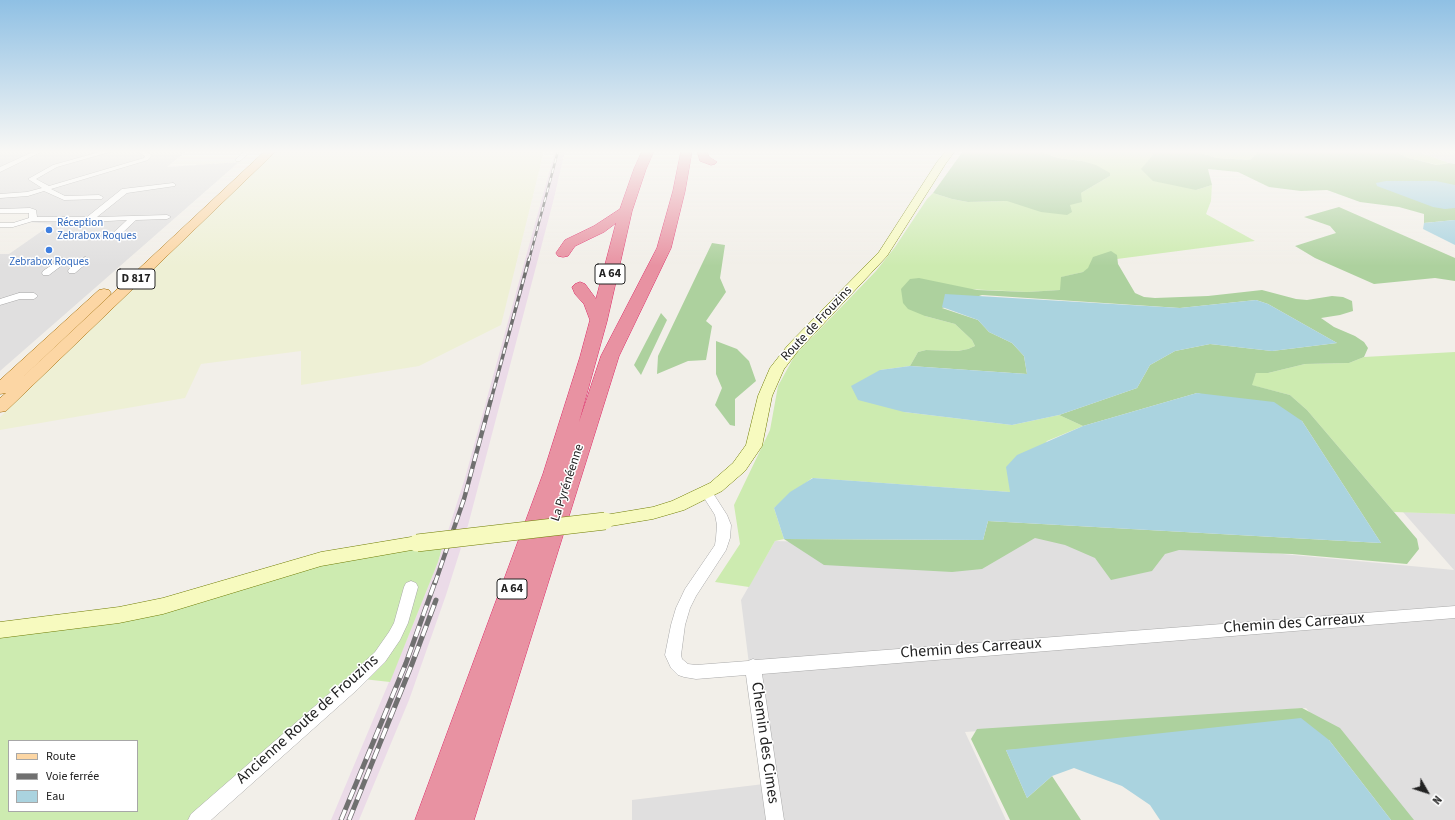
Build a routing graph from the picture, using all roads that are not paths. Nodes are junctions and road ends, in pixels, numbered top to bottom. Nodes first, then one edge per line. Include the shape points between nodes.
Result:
1 (43, 189) edge
2 (49, 189) edge
3 (138, 189) edge
4 (219, 189) edge
5 (230, 189) edge
6 (633, 189) edge
7 (680, 189) edge
8 (925, 189) edge
9 (0, 196) edge
10 (100, 197) dead end
11 (0, 211) edge
12 (626, 211) junction
13 (167, 217) dead end
14 (134, 218) junction
15 (34, 219) junction
16 (88, 220) junction
17 (0, 225) edge
18 (116, 235) dead end
19 (563, 253) dead end
20 (85, 260) dead end
21 (62, 261) dead end
22 (72, 271) dead end
23 (46, 274) dead end
24 (580, 287) dead end
25 (34, 296) dead end
26 (0, 302) edge
27 (598, 321) junction
28 (0, 389) edge
29 (0, 407) edge
30 (707, 493) junction
31 (411, 587) dead end
32 (1455, 612) edge
33 (0, 630) edge
34 (753, 666) junction
35 (197, 820) edge
36 (431, 820) edge
37 (458, 820) edge
38 (775, 820) edge

1 - 9 street via 28,194
2 - 10 street via 64,198
3 - 16 street via 124,191
4 - 28 main road, D 817
5 - 29 main road, D 817
6 - 12 highway, La Pyrénéenne / A 64
7 - 37 highway, La Pyrénéenne / A 64 via 664,248 610,356
8 - 30 main road, Route de Frouzins via 883,254 782,361 765,396 751,452 733,474
11 - 15 street via 30,210
12 - 19 highway via 599,229 570,243
12 - 27 highway, La Pyrénéenne / A 64
13 - 14 street
14 - 16 street
14 - 18 street
15 - 16 street
15 - 17 street via 13,225
20 - 22 street
21 - 23 street
24 - 27 highway via 582,294 591,303
25 - 26 street via 19,296
27 - 36 highway, La Pyrénéenne / A 64 via 553,474
30 - 33 main road, Route de Frouzins, bridge via 666,510 605,521 362,551 286,568 195,598 150,609 86,620
30 - 34 street, Chemin des Carreaux via 721,515 724,525 723,538 721,546 683,608 673,655 676,663 684,670 696,672
31 - 35 street, Ancienne Route de Frouzins via 401,624 380,657
32 - 34 street, Chemin des Carreaux
34 - 38 street, Chemin des Cimes

